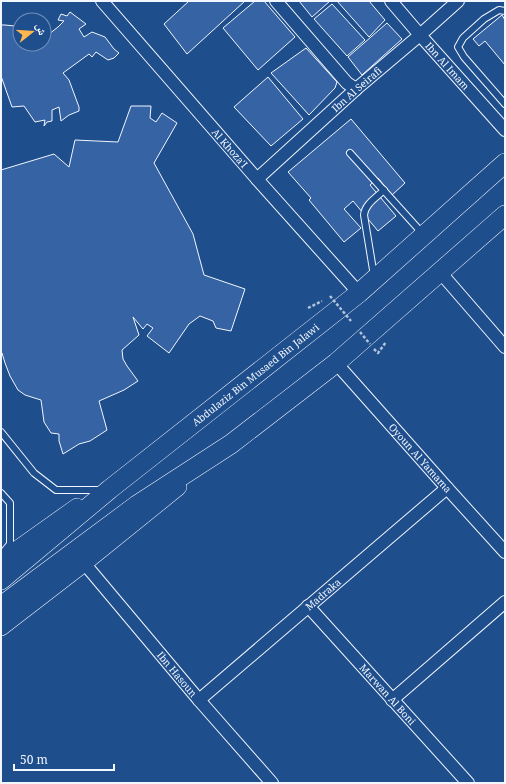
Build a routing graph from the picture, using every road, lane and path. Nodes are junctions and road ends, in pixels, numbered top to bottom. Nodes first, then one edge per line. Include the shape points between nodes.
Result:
1 (102, 1) edge
2 (276, 1) edge
3 (390, 1) edge
4 (458, 1) edge
5 (505, 11) edge
6 (420, 35) junction
7 (356, 89) junction
8 (505, 104) edge
9 (505, 130) edge
10 (350, 152) dead end
11 (505, 163) edge
12 (256, 179) junction
13 (384, 190) junction
14 (505, 215) edge
15 (424, 235) junction
16 (440, 272) junction
17 (374, 280) junction
18 (359, 293) junction
19 (308, 308) dead end
20 (351, 321) dead end
21 (360, 332) dead end
22 (370, 344) dead end
23 (505, 347) edge
24 (336, 363) junction
25 (1, 432) edge
26 (232, 444) junction
27 (447, 488) junction
28 (104, 490) junction
29 (1, 493) edge
30 (505, 552) edge
31 (1, 555) edge
32 (1, 561) edge
33 (84, 562) junction
34 (1, 580) edge
35 (505, 602) edge
36 (1, 606) edge
37 (308, 606) junction
38 (1, 627) edge
39 (199, 700) junction
40 (392, 700) junction
41 (272, 783) edge
42 (468, 783) edge

1 - 12 street, Al Khoza'I
2 - 7 street via 347,83
3 - 6 street, Ibn Al Imam
4 - 6 street, Ibn Al Seirafi
5 - 8 lane via 500,10 484,19 463,38 458,47
6 - 7 street, Ibn Al Seirafi
6 - 9 street, Ibn Al Imam
7 - 12 street, Ibn Al Seirafi
10 - 13 lane
11 - 15 main road, Abdulaziz Bin Musaed Bin Jalawi
12 - 18 street, Al Khoza'I
13 - 15 lane
13 - 17 lane via 364,209
14 - 16 main road
15 - 17 main road, Abdulaziz Bin Musaed Bin Jalawi
16 - 23 street
16 - 24 main road
17 - 18 main road, Abdulaziz Bin Musaed Bin Jalawi
18 - 28 main road, Abdulaziz Bin Musaed Bin Jalawi
19 - 20 path, bridge via 330,296
21 - 22 path, bridge
24 - 26 main road
24 - 27 street, Oyoun Al Yamama
25 - 28 lane via 34,473 56,490
26 - 33 main road
26 - 36 main road via 137,504
27 - 30 street, Oyoun Al Yamama
27 - 37 street, Madraka
28 - 32 main road
28 - 34 main road, Abdulaziz Bin Musaed Bin Jalawi
29 - 31 lane via 10,504 10,544
33 - 38 main road
33 - 39 street, Ibn Hasoun
35 - 40 street
37 - 39 street, Madraka
37 - 40 street, Marwan Al Boni
39 - 41 street, Ibn Hasoun
40 - 42 street, Marwan Al Boni

